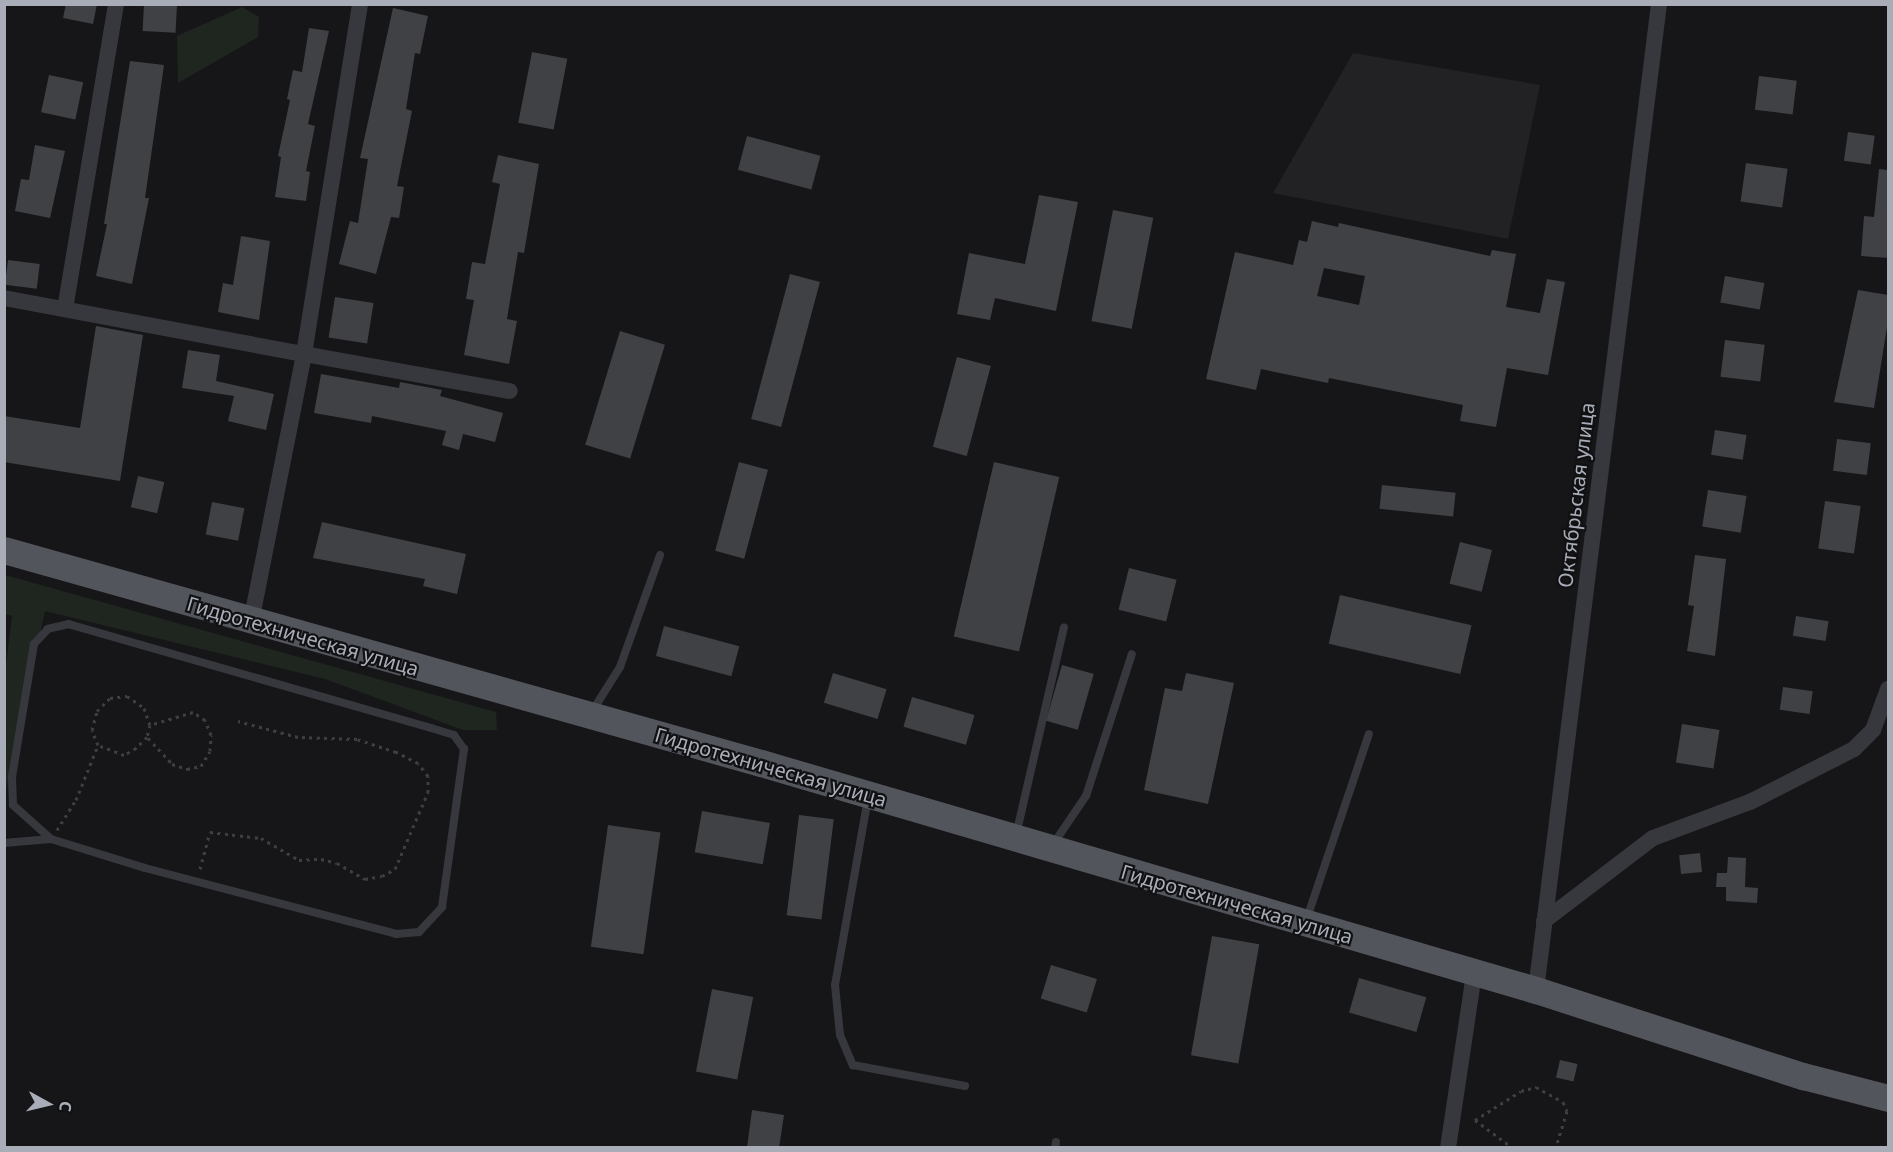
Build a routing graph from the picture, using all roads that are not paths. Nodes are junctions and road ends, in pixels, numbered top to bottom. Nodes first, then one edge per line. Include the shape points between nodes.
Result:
1 (116, 4) edge
2 (360, 4) edge
3 (1659, 4) edge
4 (4, 298) edge
5 (65, 309) junction
6 (304, 354) junction
7 (510, 391) dead end
8 (4, 550) edge
9 (660, 555) dead end
10 (251, 622) junction
11 (1064, 627) dead end
12 (1132, 654) dead end
13 (1888, 690) edge
14 (589, 716) junction
15 (1369, 734) dead end
16 (869, 795) junction
17 (1015, 838) junction
18 (51, 839) junction
19 (4, 843) edge
20 (1051, 849) junction
21 (1544, 921) junction
22 (1305, 924) junction
23 (1474, 974) junction
24 (1536, 990) junction
25 (966, 1086) dead end
26 (1888, 1098) edge
27 (1448, 1148) edge

1 - 5 street
2 - 6 street
3 - 21 street, Октябрьская улица
4 - 5 street
5 - 6 street
6 - 7 street
6 - 10 street
8 - 10 main road, Гидротехническая улица
9 - 14 lane via 620,667
10 - 14 main road, Гидротехническая улица
11 - 17 lane
12 - 20 lane via 1086,796
13 - 21 street via 1873,730 1854,749 1750,802 1653,838
14 - 16 main road, Гидротехническая улица
15 - 22 lane
16 - 17 main road, Гидротехническая улица
16 - 25 lane via 835,986 840,1035 853,1065
17 - 20 main road, Гидротехническая улица
18 - 18 lane via 396,934 419,932 442,907 464,749 454,735 69,624 48,629 34,644 12,777 13,805
18 - 19 lane
20 - 22 main road, Гидротехническая улица
21 - 24 street, Октябрьская улица
22 - 23 main road, Гидротехническая улица
23 - 24 main road, Гидротехническая улица
23 - 27 street
24 - 26 main road, Гидротехническая улица via 1803,1076

